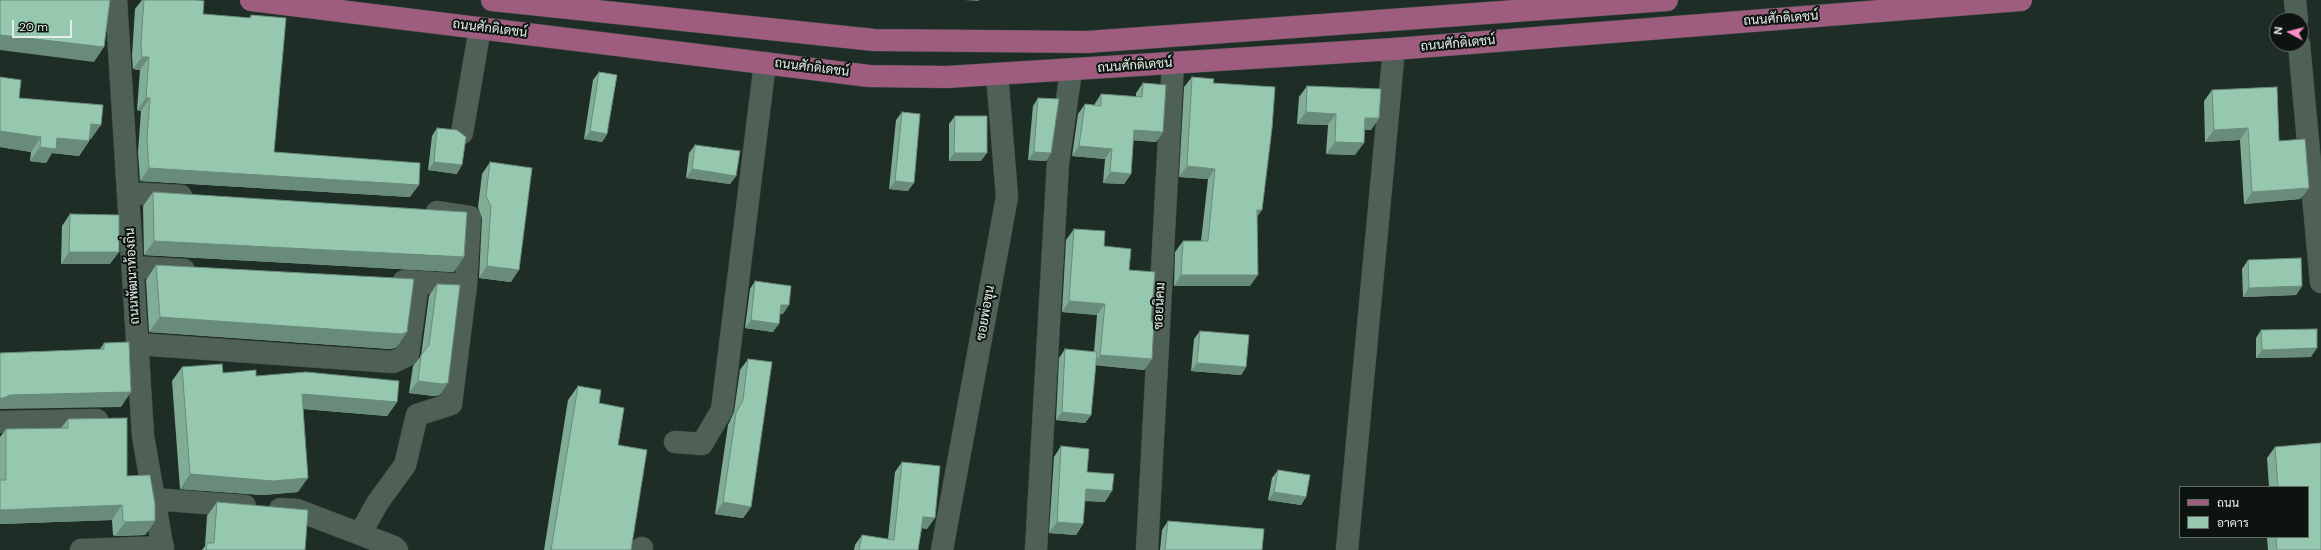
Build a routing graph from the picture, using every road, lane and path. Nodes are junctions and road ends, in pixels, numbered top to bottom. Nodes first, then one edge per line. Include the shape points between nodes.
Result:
1 (116, 0) edge
2 (251, 0) edge
3 (492, 0) edge
4 (1667, 0) edge
5 (2021, 0) edge
6 (2295, 0) edge
7 (1507, 6) edge
8 (2296, 12) edge
9 (480, 28) junction
10 (1394, 49) junction
11 (2300, 52) edge
12 (765, 63) junction
13 (1173, 63) junction
14 (1071, 71) junction
15 (997, 74) junction
16 (462, 133) edge
17 (128, 193) junction
18 (198, 197) edge
19 (418, 211) edge
20 (133, 267) junction
21 (203, 271) edge
22 (380, 280) edge
23 (418, 282) junction
24 (2321, 282) edge
25 (466, 285) junction
26 (137, 344) junction
27 (142, 419) junction
28 (0, 422) edge
29 (676, 442) dead end
30 (153, 499) junction
31 (360, 534) junction
32 (163, 548) edge
33 (81, 550) edge
34 (397, 550) edge
35 (942, 550) edge
36 (1036, 550) edge
37 (1147, 550) edge
38 (1347, 550) edge

1 - 17 street, ถนนพัฒนาท้องถิ่น
2 - 9 main road, ถนนศักดิเดชน์
3 - 7 main road via 874,40 1087,42
4 - 7 main road
5 - 10 main road, ถนนศักดิเดชน์
6 - 8 street
9 - 12 main road, ถนนศักดิเดชน์
9 - 16 street
10 - 13 main road, ถนนศักดิเดชน์
10 - 38 street
11 - 24 street
12 - 15 main road, ถนนศักดิเดชน์ via 869,76 947,77
12 - 29 street via 722,410 702,444
13 - 14 main road, ถนนศักดิเดชน์
13 - 37 street, ซอยนิคม
14 - 15 main road, ถนนศักดิเดชน์
14 - 36 street via 1058,163
15 - 35 street, ซอยพ่อขุน via 1007,197
17 - 18 street
17 - 20 street, ถนนพัฒนาท้องถิ่น
19 - 25 street via 470,217
20 - 21 street
20 - 26 street, ถนนพัฒนาท้องถิ่น
22 - 23 street
23 - 25 street
23 - 26 street via 408,355 393,362
25 - 31 street via 452,404 417,415 405,465 378,502
26 - 27 street, ถนนพัฒนาท้องถิ่น
27 - 28 street
27 - 30 street, ถนนพัฒนาท้องถิ่น
30 - 31 street via 297,510
30 - 32 street, ถนนพัฒนาท้องถิ่น
31 - 34 street
32 - 33 street

